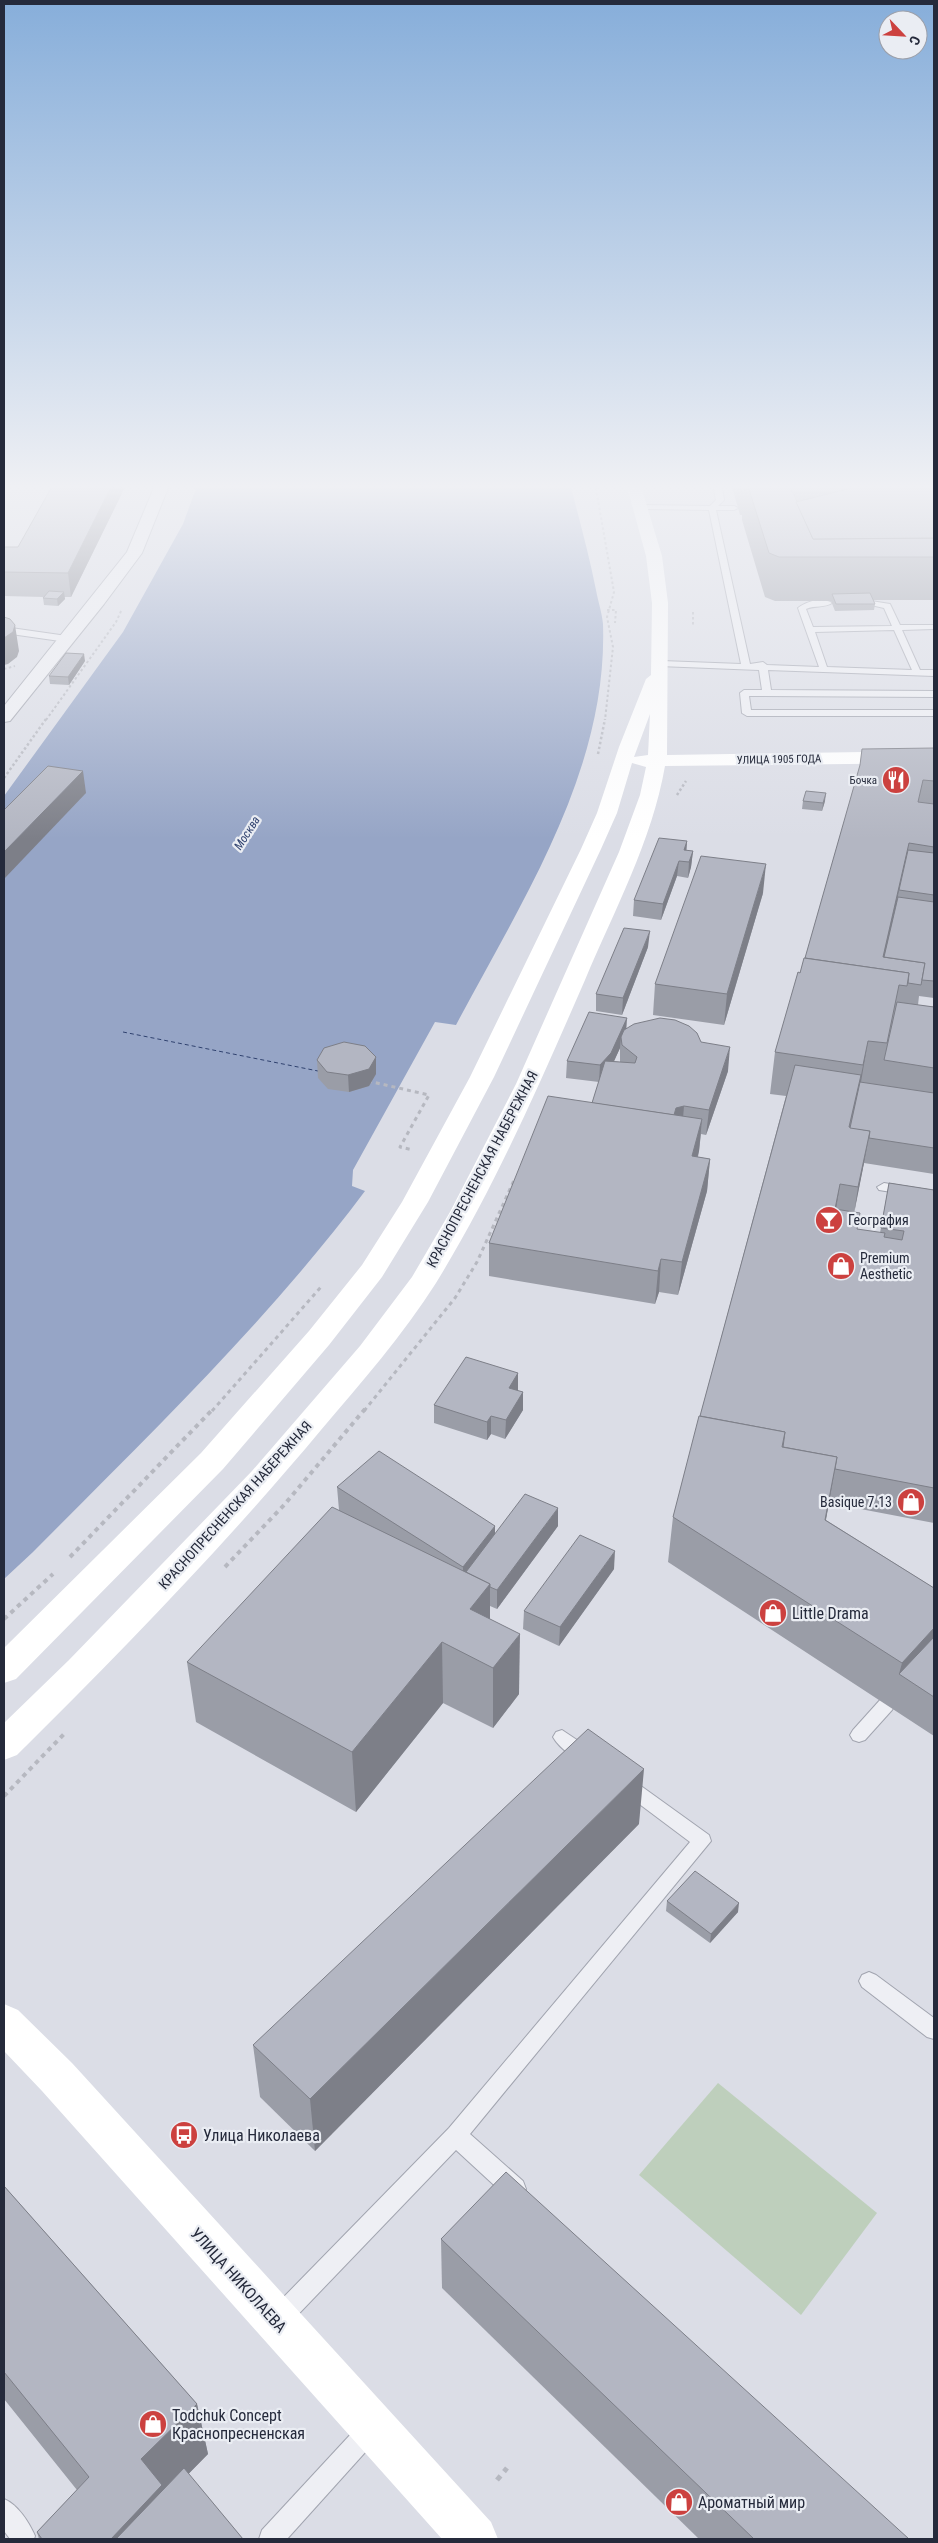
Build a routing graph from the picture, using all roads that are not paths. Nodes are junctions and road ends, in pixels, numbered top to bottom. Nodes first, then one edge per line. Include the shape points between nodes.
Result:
1 (96, 602) edge
2 (660, 602) edge
3 (732, 602) edge
4 (828, 603) edge
5 (874, 603) edge
6 (934, 627) edge
7 (898, 629) junction
8 (4, 630) edge
9 (810, 630) junction
10 (67, 638) junction
11 (662, 664) junction
12 (746, 665) junction
13 (763, 666) junction
14 (823, 667) junction
15 (917, 672) junction
16 (934, 673) edge
17 (767, 692) junction
18 (934, 694) edge
19 (934, 713) edge
20 (4, 717) edge
21 (934, 741) edge
22 (626, 754) junction
23 (658, 754) junction
24 (934, 757) edge
25 (884, 1187) dead end
26 (934, 1195) edge
27 (4, 1670) edge
28 (886, 1705) dead end
29 (859, 1735) dead end
30 (562, 1737) dead end
31 (4, 1744) edge
32 (601, 1766) edge
33 (617, 1778) edge
34 (869, 1981) dead end
35 (4, 2022) edge
36 (934, 2030) edge
37 (456, 2135) junction
38 (529, 2201) edge
39 (276, 2322) junction
40 (373, 2427) junction
41 (4, 2511) edge
42 (22, 2539) edge
43 (272, 2539) edge
44 (474, 2539) edge

1 - 10 street
2 - 11 main road, КРАСНОПРЕСНЕНСКАЯ НАБЕРЕЖНАЯ
3 - 12 lane
4 - 9 lane via 812,603 802,608
5 - 7 lane via 888,606
6 - 7 lane
7 - 9 lane
7 - 15 lane
8 - 10 lane
9 - 14 lane
10 - 20 street
11 - 12 lane
11 - 22 main road, КРАСНОПРЕСНЕНСКАЯ НАБЕРЕЖНАЯ
11 - 23 main road, КРАСНОПРЕСНЕНСКАЯ НАБЕРЕЖНАЯ
12 - 13 lane
13 - 14 lane
13 - 17 lane
14 - 15 lane
15 - 16 lane
17 - 18 lane
17 - 19 lane via 744,693 747,713
21 - 23 main road, УЛИЦА 1905 ГОДА
22 - 23 main road, УЛИЦА 1905 ГОДА
22 - 27 main road, КРАСНОПРЕСНЕНСКАЯ НАБЕРЕЖНАЯ via 591,849 482,1077 415,1202 372,1271 320,1338 212,1460
23 - 24 main road, УЛИЦА 1905 ГОДА
23 - 31 main road, КРАСНОПРЕСНЕНСКАЯ НАБЕРЕЖНАЯ via 650,795 629,852 528,1084 463,1212 423,1281 370,1353 262,1480 82,1670
25 - 26 lane
28 - 29 lane
30 - 32 lane
33 - 37 lane via 702,1841
34 - 36 lane
35 - 39 main road, УЛИЦА НИКОЛАЕВА
37 - 38 lane
37 - 39 lane
39 - 40 main road, УЛИЦА НИКОЛАЕВА
40 - 43 lane
40 - 44 main road, УЛИЦА НИКОЛАЕВА
41 - 42 lane

